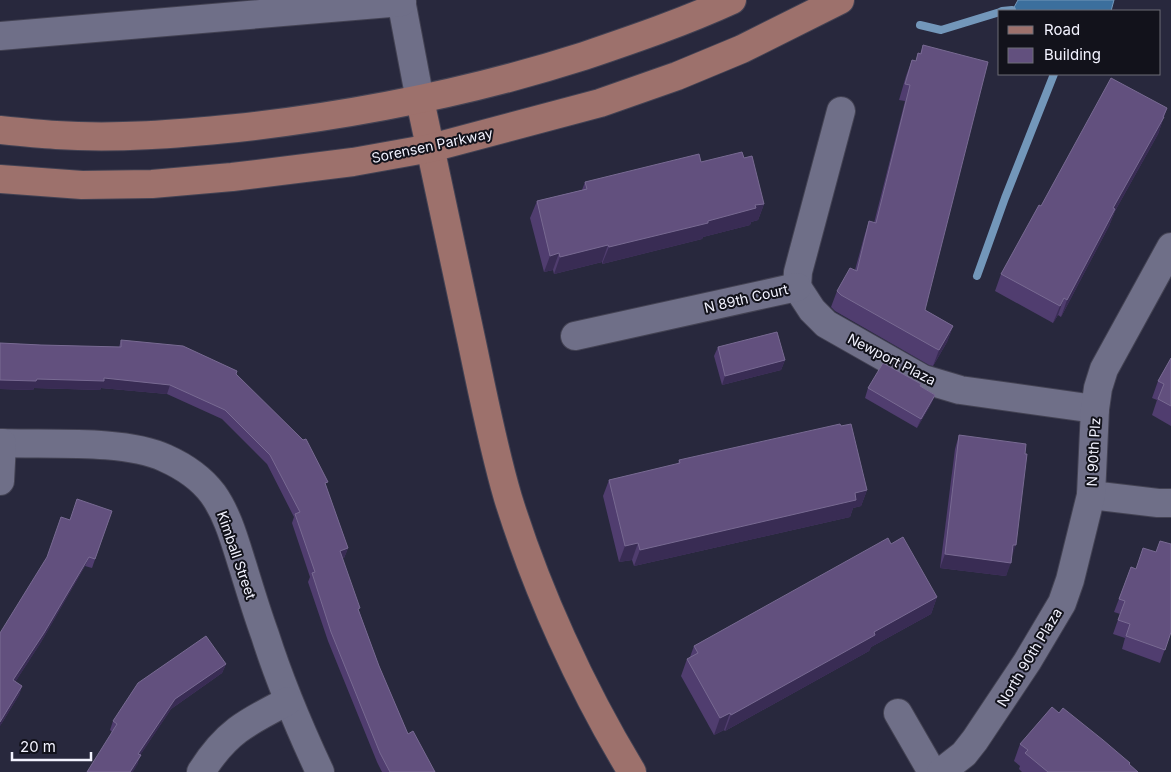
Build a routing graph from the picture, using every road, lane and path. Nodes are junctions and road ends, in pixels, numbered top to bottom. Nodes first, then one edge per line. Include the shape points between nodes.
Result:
1 (732, 0) edge
2 (840, 0) edge
3 (401, 1) edge
4 (0, 36) edge
5 (420, 100) junction
6 (841, 111) dead end
7 (0, 130) edge
8 (430, 148) junction
9 (0, 179) edge
10 (1171, 247) edge
11 (798, 287) junction
12 (575, 336) dead end
13 (1095, 409) junction
14 (1, 443) edge
15 (0, 481) edge
16 (1091, 495) junction
17 (1171, 503) edge
18 (288, 701) junction
19 (898, 712) dead end
20 (201, 772) edge
21 (320, 772) edge
22 (632, 772) edge
23 (932, 772) edge
24 (940, 772) edge

1 - 5 main road via 664,28 561,63
2 - 8 main road, Sorensen Parkway via 742,49 677,76 600,103
3 - 4 street
3 - 5 street
5 - 7 main road via 288,122 200,132 58,135
5 - 8 main road
6 - 11 street, N 89th Court via 798,272
8 - 9 main road, Sorensen Parkway via 353,162 152,184 82,185
8 - 22 main road via 490,430 508,498 532,567 568,650 608,732
10 - 13 street via 1104,369
11 - 12 street, N 89th Court
11 - 13 street, Newport Plaza via 812,310 826,324 923,379 960,390
13 - 16 street, N 90th Plz
14 - 15 street
14 - 18 street, Kimball Street via 93,445 138,450 165,458 194,475 213,494 234,537
16 - 17 street
16 - 24 street, North 90th Plaza via 1062,603 996,712 964,754
18 - 20 street via 251,720 228,737
18 - 21 street, Kimball Street
19 - 23 street

